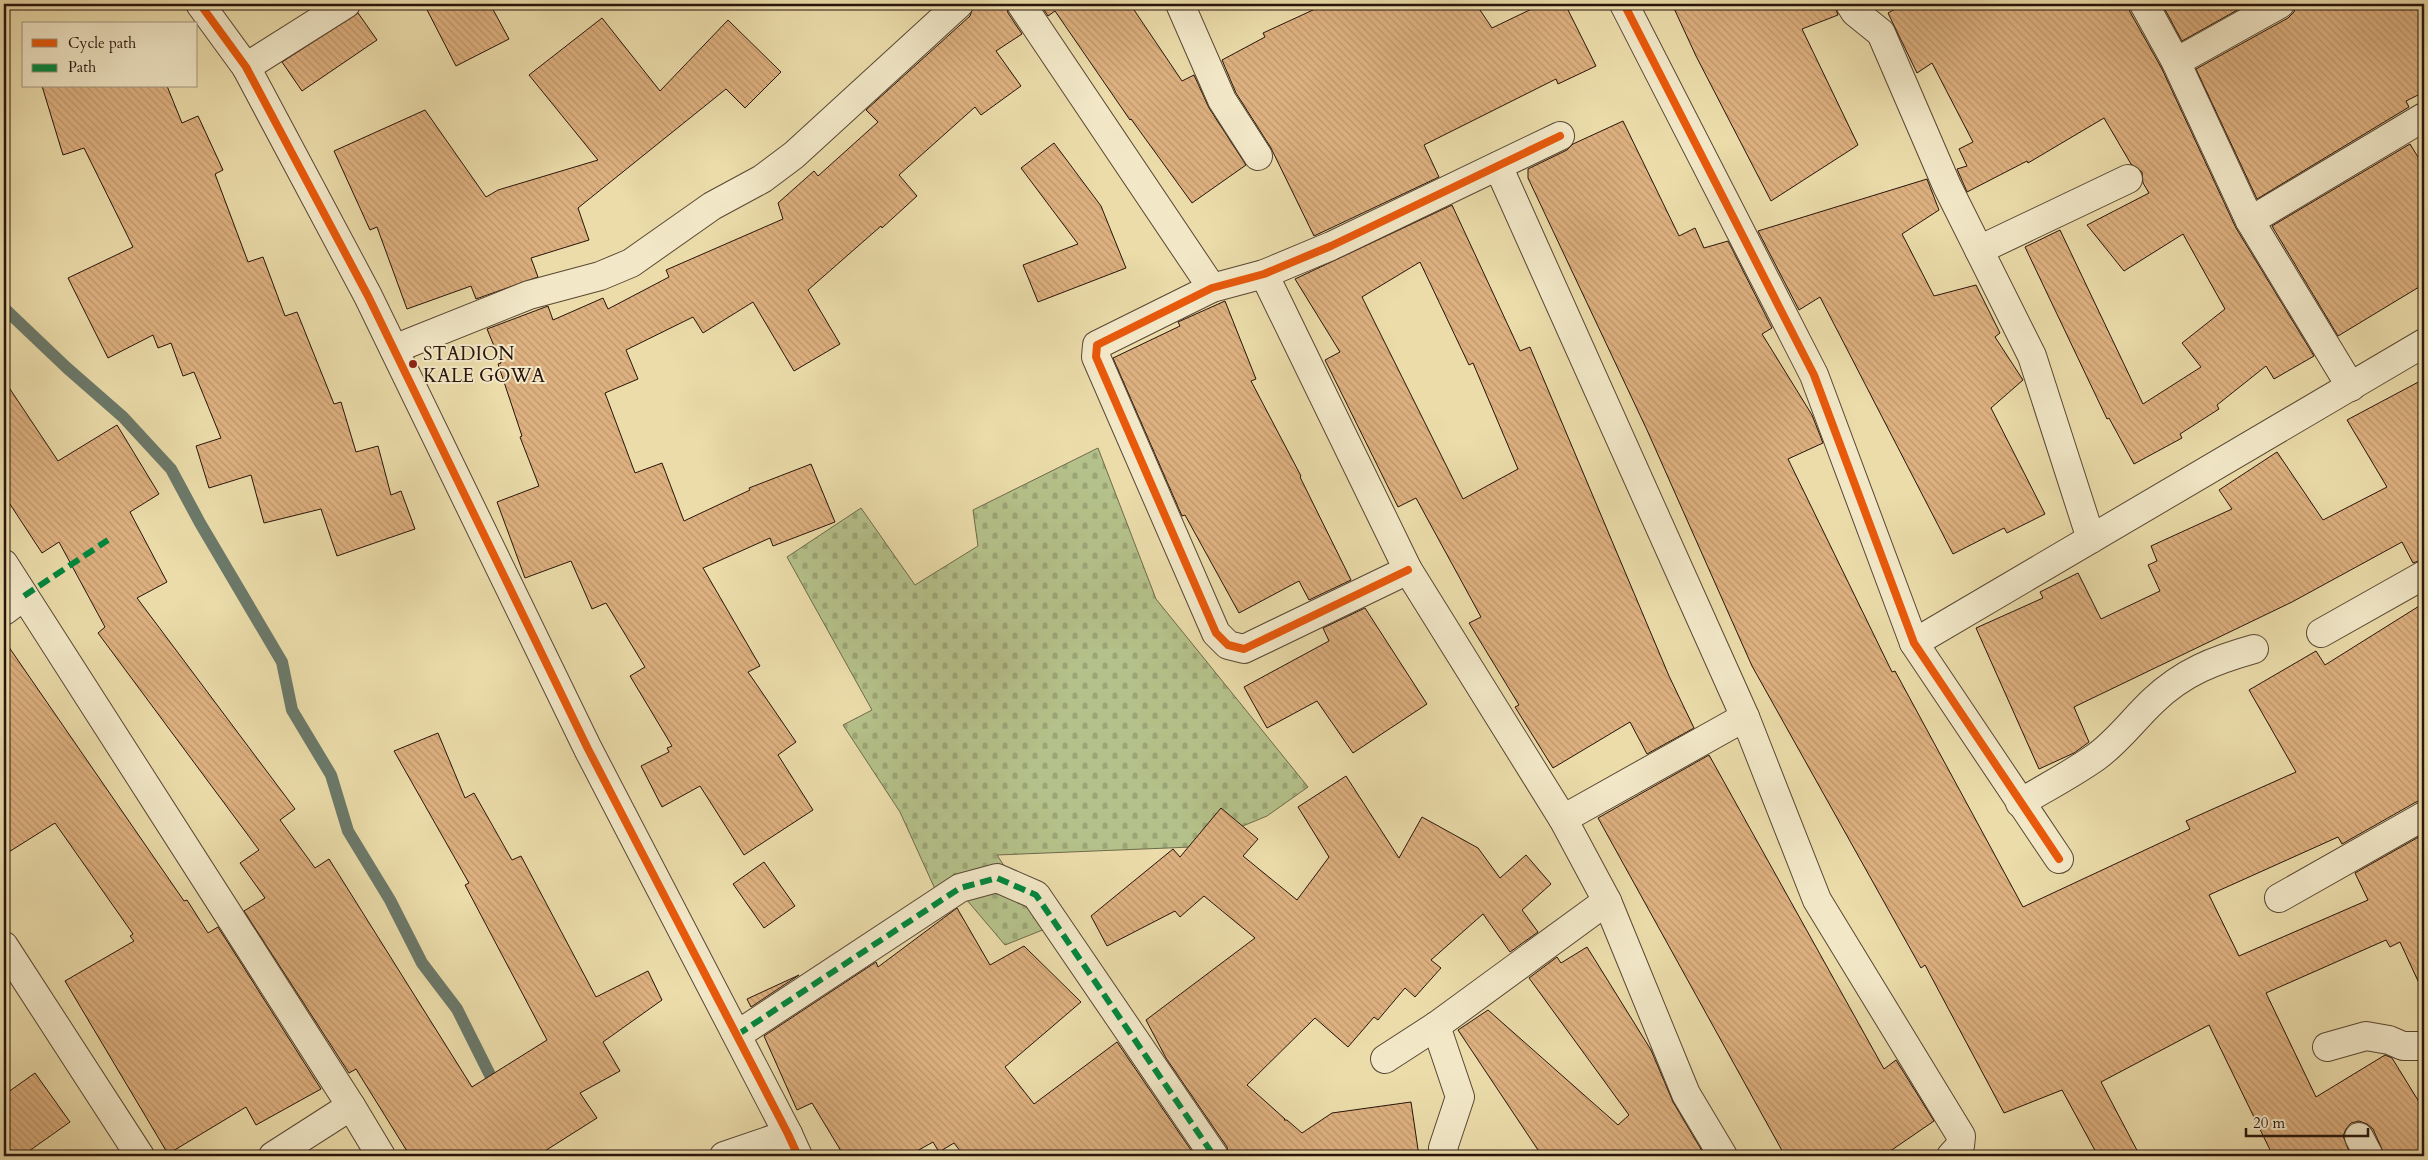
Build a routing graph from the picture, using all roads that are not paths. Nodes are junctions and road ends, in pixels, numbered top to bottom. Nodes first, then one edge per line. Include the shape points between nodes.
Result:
1 (200, 4) edge
2 (346, 4) edge
3 (959, 4) edge
4 (1021, 4) edge
5 (1180, 4) edge
6 (1624, 4) edge
7 (1850, 4) edge
8 (2144, 4) edge
9 (2280, 4) edge
10 (2176, 62) junction
11 (246, 67) junction
12 (2424, 117) edge
13 (1560, 136) dead end
14 (1258, 156) dead end
15 (1498, 166) junction
16 (2128, 179) dead end
17 (2250, 221) junction
18 (1979, 250) junction
19 (1264, 274) junction
20 (1212, 288) junction
21 (2424, 343) edge
22 (394, 349) junction
23 (2351, 387) junction
24 (2091, 539) junction
25 (4, 564) edge
26 (1408, 570) junction
27 (2424, 575) edge
28 (14, 603) edge
29 (2321, 633) dead end
30 (1914, 643) junction
31 (2254, 649) dead end
32 (1745, 716) junction
33 (2020, 803) junction
34 (2424, 816) edge
35 (1563, 819) junction
36 (2059, 860) dead end
37 (2279, 898) dead end
38 (1607, 901) junction
39 (4, 946) edge
40 (1436, 1026) junction
41 (737, 1035) junction
42 (2424, 1046) edge
43 (2327, 1047) dead end
44 (1385, 1059) dead end
45 (351, 1106) junction
46 (793, 1145) edge
47 (140, 1156) edge
48 (273, 1156) edge
49 (381, 1156) edge
50 (724, 1156) edge
51 (1214, 1156) edge
52 (1445, 1156) edge
53 (1723, 1156) edge
54 (1952, 1156) edge

1 - 11 street
2 - 11 street
3 - 22 street via 794,155 762,179 712,206 631,263 600,276 528,295
4 - 20 street
5 - 14 street via 1222,100
6 - 30 street via 1814,375
7 - 18 street via 1881,33 1947,186
8 - 10 street
9 - 10 street
10 - 17 street
11 - 22 street
12 - 17 street
13 - 15 street
15 - 19 street via 1331,246
15 - 32 street
16 - 18 street
17 - 23 street
18 - 24 street via 2032,356
19 - 20 street
19 - 26 street
20 - 26 street via 1097,345 1095,349 1216,633 1228,644 1244,649
21 - 23 street
22 - 41 street via 588,749
23 - 24 street
24 - 30 street
25 - 28 street
26 - 35 street
27 - 29 street
28 - 45 street
30 - 33 street
31 - 33 street via 2215,660 2185,675 2153,700 2096,757
32 - 35 street
32 - 54 street via 1817,900 1961,1136 1960,1146
33 - 36 street
34 - 37 street
35 - 38 street
38 - 40 street
38 - 53 street via 1686,1094
39 - 47 street
40 - 44 street
40 - 52 street via 1460,1097 1443,1148
41 - 46 street
41 - 51 street via 960,888 997,878 1036,895
42 - 43 street via 2403,1046 2366,1036
45 - 48 street
45 - 49 street
46 - 50 street

